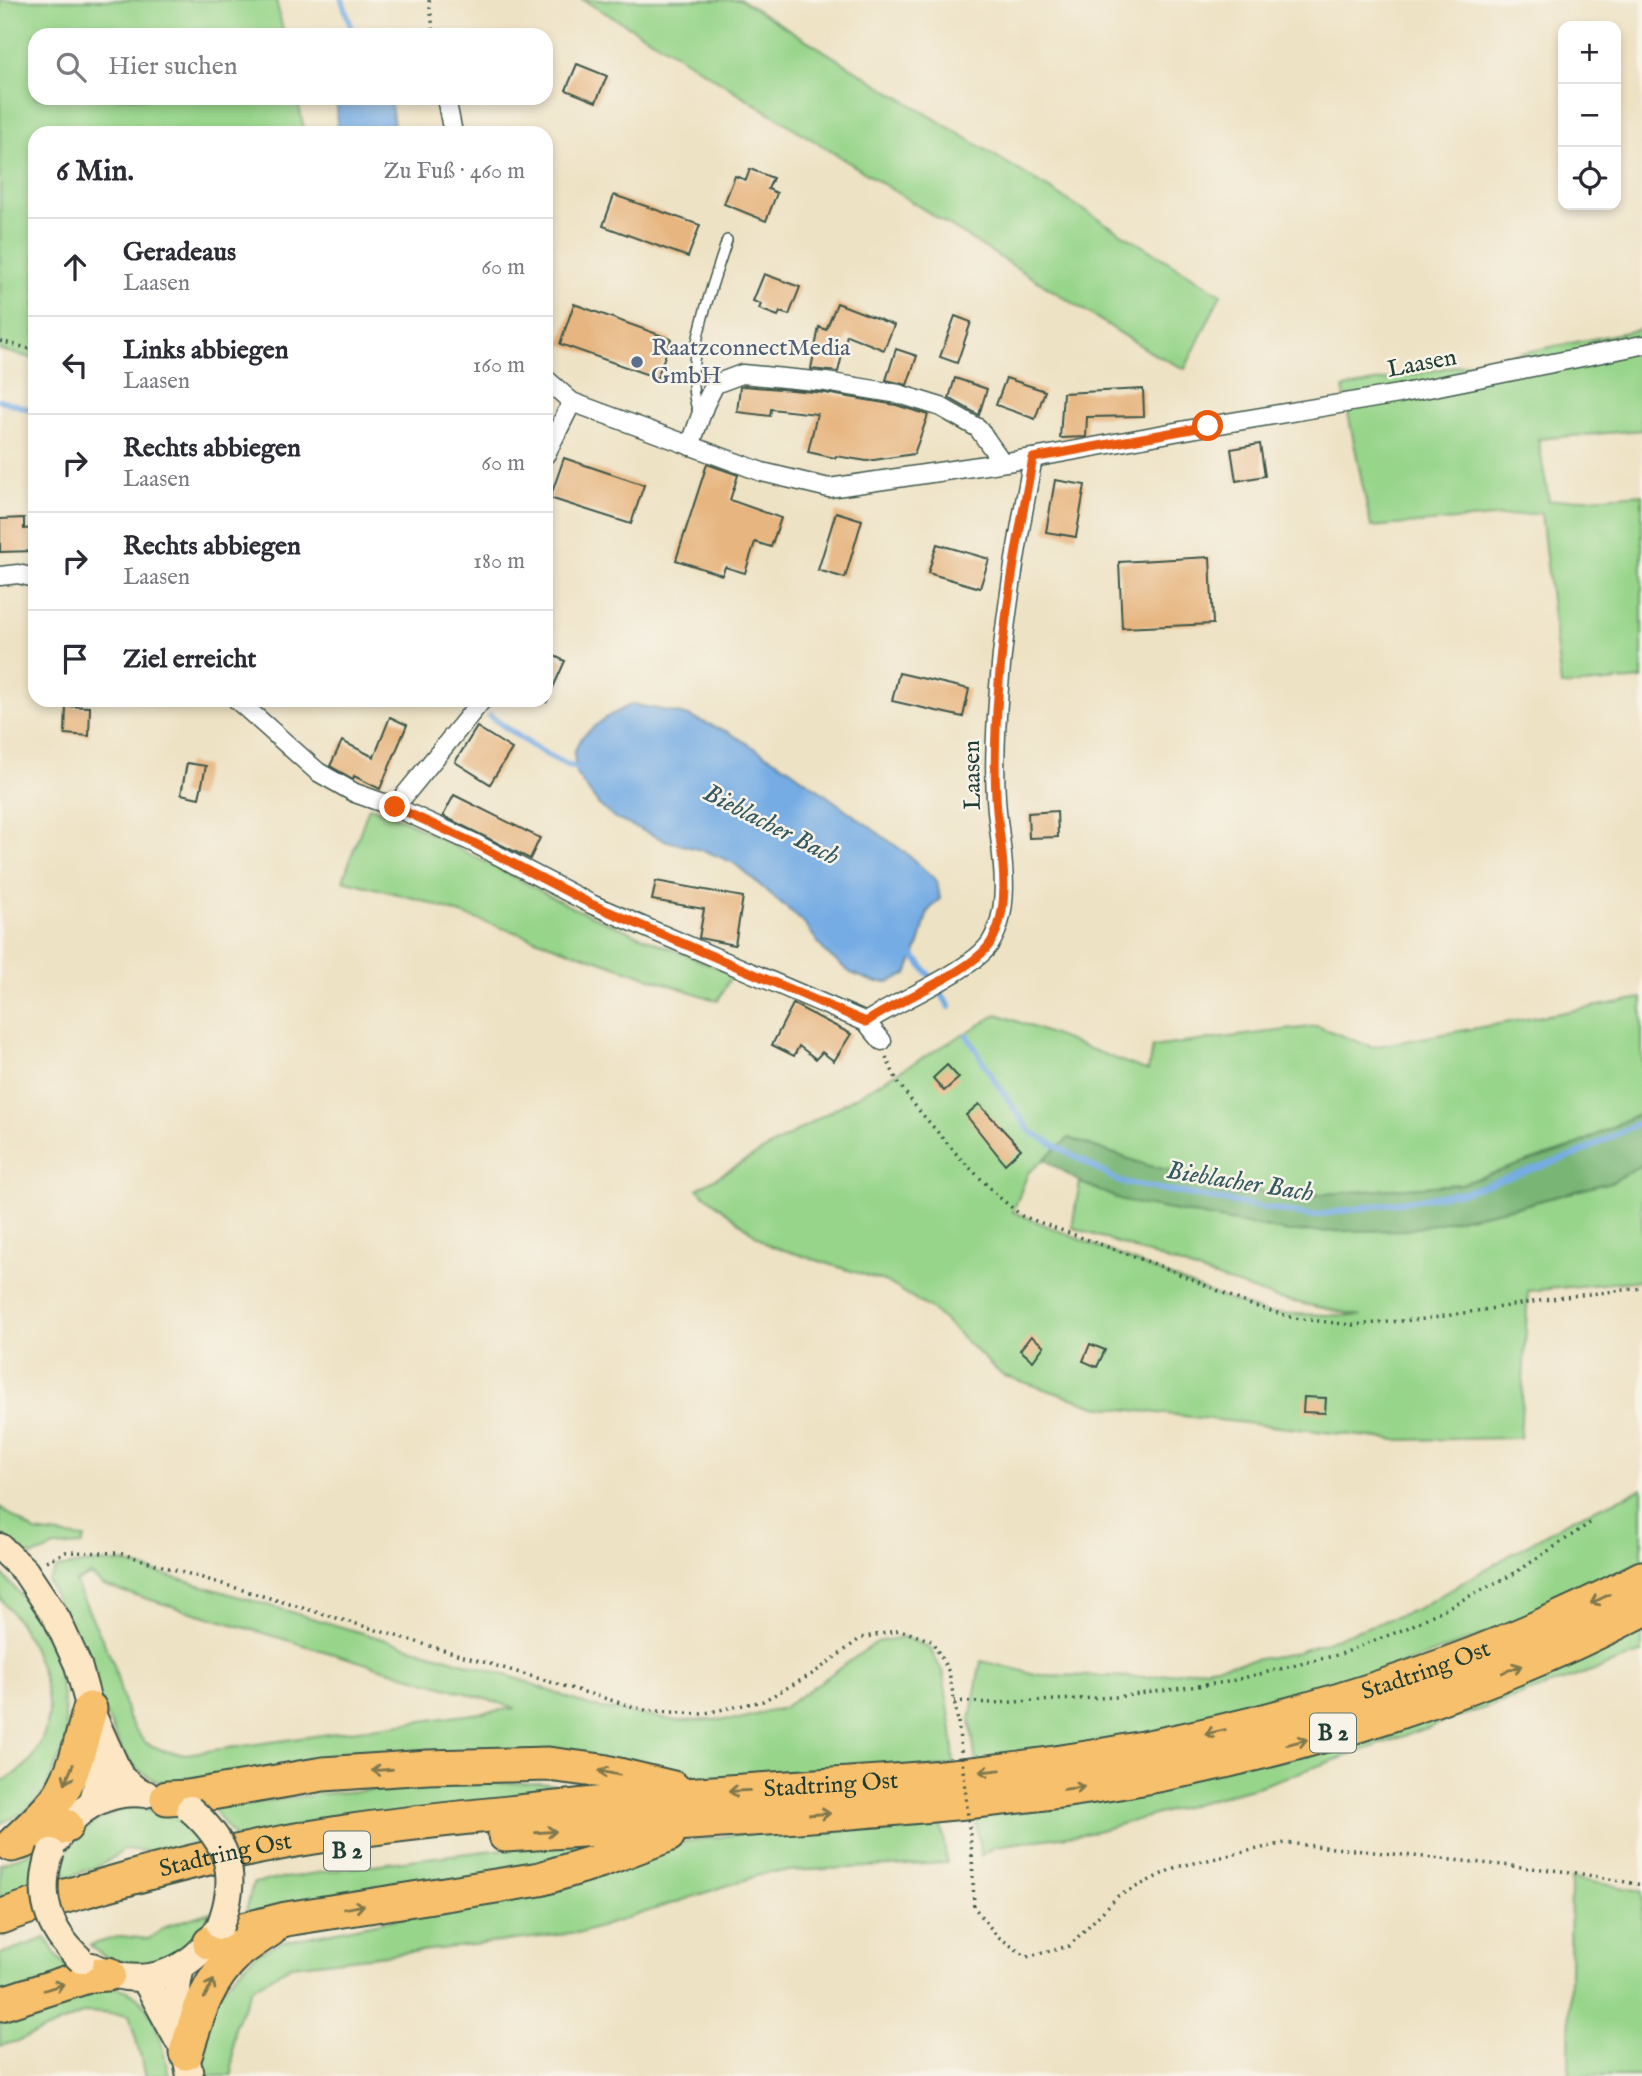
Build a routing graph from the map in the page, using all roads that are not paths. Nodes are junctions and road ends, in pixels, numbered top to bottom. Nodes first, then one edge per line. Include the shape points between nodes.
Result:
1 (447, 105) edge
2 (452, 126) edge
3 (727, 240) dead end
4 (1642, 345) edge
5 (553, 385) edge
6 (572, 402) junction
7 (700, 417) junction
8 (553, 440) edge
9 (690, 446) junction
10 (1033, 458) junction
11 (1002, 462) junction
12 (0, 576) edge
13 (28, 576) edge
14 (245, 707) edge
15 (476, 707) edge
16 (395, 807) junction
17 (866, 1022) junction
18 (882, 1041) road end
19 (0, 1547) edge
20 (1642, 1578) edge
21 (1642, 1610) edge
22 (90, 1709) junction
23 (166, 1800) junction
24 (91, 1804) junction
25 (701, 1808) junction
26 (58, 1839) junction
27 (6, 1848) edge
28 (0, 1917) edge
29 (286, 1919) junction
30 (215, 1934) junction
31 (0, 1938) edge
32 (182, 1966) junction
33 (95, 1967) junction
34 (141, 1978) junction
35 (0, 2004) edge
36 (188, 2064) edge

1 - 2 street
3 - 7 lane via 694,362 692,383
4 - 10 street, Laasen via 1399,394
5 - 6 street, Laasen
6 - 8 street
6 - 9 street, Laasen
7 - 9 street
7 - 11 street via 715,384 742,374 838,384 899,394 941,407 978,428
9 - 11 street, Laasen via 762,472 829,488
10 - 11 street, Laasen
10 - 17 street, Laasen via 1009,589 999,677 996,808 1003,896 998,928 989,945 972,960
12 - 13 street
14 - 16 street via 318,772 355,793
15 - 16 street
16 - 17 street via 591,904
17 - 18 street
19 - 22 main road via 25,1571 57,1619 78,1665
20 -> 25 highway, Stadtring Ost / B 2 via 1441,1667 1301,1712 1131,1751
25 -> 21 highway, Stadtring Ost / B 2 via 904,1808 1120,1782 1221,1761 1333,1733 1437,1698 1530,1662
22 - 23 main road via 121,1778
22 - 24 main road via 99,1782
22 -> 27 highway via 61,1793
23 - 24 main road via 114,1795
25 -> 23 highway, B 2 via 602,1771 548,1764 323,1774
23 - 30 main road, bridge via 214,1833 228,1862 229,1893
24 - 26 main road via 72,1819
25 - 28 highway, Stadtring Ost / B 2 via 435,1820 342,1832 134,1877
29 -> 25 highway, B 2 via 540,1879 599,1861
31 -> 25 highway, Stadtring Ost / B 2 via 141,1893 254,1867 354,1849
26 - 27 highway
26 - 33 main road, bridge via 44,1880 47,1911 59,1937
29 - 30 highway, B 2
36 -> 29 highway, B 2 via 201,2005 213,1980 240,1950
30 - 32 main road
32 - 34 main road
32 - 36 main road via 176,1988
33 - 34 main road
35 -> 33 highway via 91,1975
34 - 36 main road

